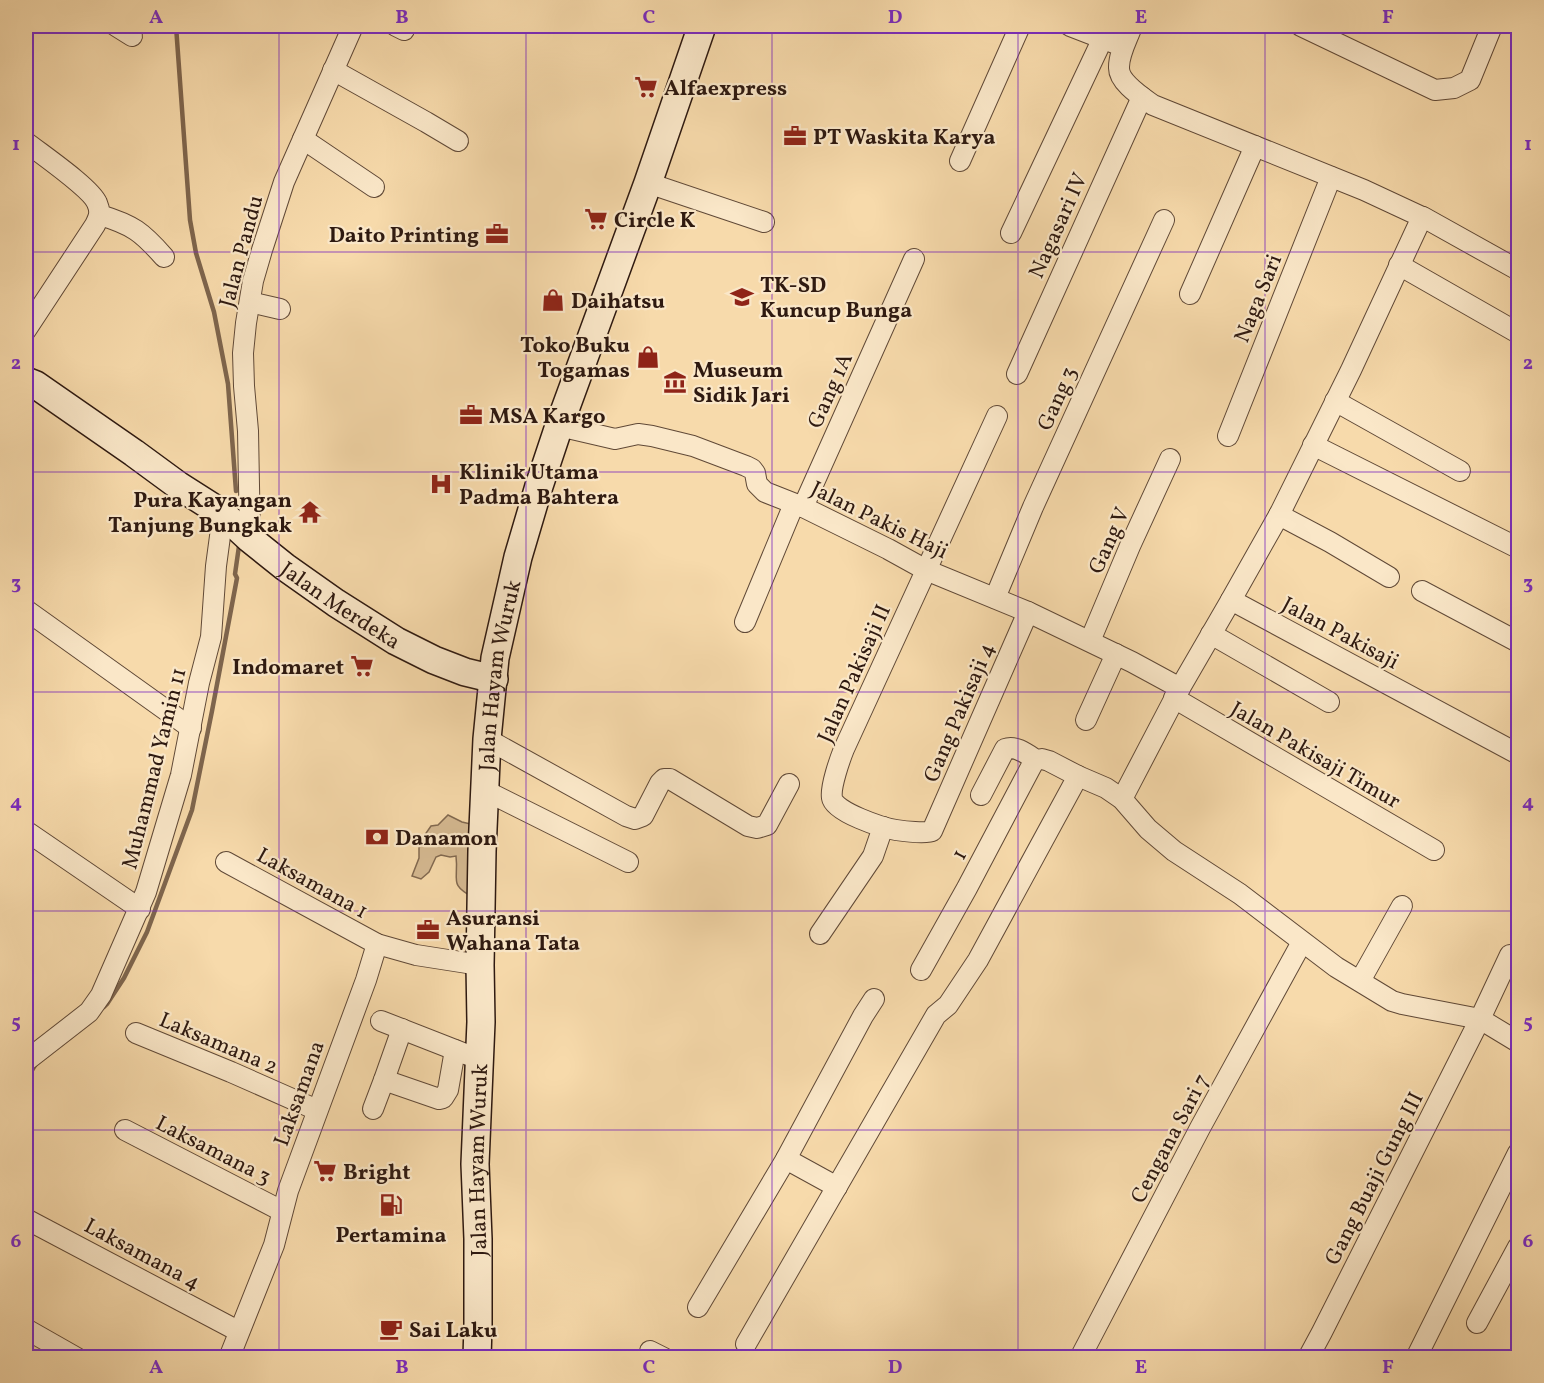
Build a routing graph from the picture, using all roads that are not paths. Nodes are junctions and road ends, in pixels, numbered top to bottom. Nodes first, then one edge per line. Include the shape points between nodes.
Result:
1 (353, 26) edge
2 (702, 26) edge
3 (1020, 26) edge
4 (1070, 26) edge
5 (1132, 26) edge
6 (1300, 26) edge
7 (1492, 26) edge
8 (1103, 38) junction
9 (1125, 47) junction
10 (333, 70) junction
11 (1142, 97) junction
12 (303, 139) junction
13 (458, 141) dead end
14 (26, 142) edge
15 (1255, 146) junction
16 (960, 161) dead end
17 (1331, 177) junction
18 (648, 183) junction
19 (374, 187) dead end
20 (100, 215) junction
21 (1423, 217) dead end
22 (1164, 220) dead end
23 (764, 222) dead end
24 (1011, 233) dead end
25 (164, 257) dead end
26 (914, 259) dead end
27 (1399, 266) junction
28 (1518, 268) edge
29 (1190, 294) dead end
30 (250, 302) junction
31 (280, 309) dead end
32 (26, 330) edge
33 (1518, 333) edge
34 (1017, 374) dead end
35 (26, 381) edge
36 (1335, 401) junction
37 (997, 416) dead end
38 (559, 426) junction
39 (1228, 436) dead end
40 (1313, 445) junction
41 (1170, 459) dead end
42 (1460, 471) dead end
43 (799, 506) junction
44 (223, 514) junction
45 (1279, 515) junction
46 (250, 539) junction
47 (1518, 548) edge
48 (926, 570) junction
49 (1389, 577) dead end
50 (1422, 591) dead end
51 (995, 598) junction
52 (1231, 600) junction
53 (26, 610) edge
54 (1028, 612) junction
55 (745, 622) dead end
56 (1211, 634) junction
57 (1090, 641) junction
58 (1518, 642) edge
59 (1116, 654) junction
60 (494, 679) junction
61 (1177, 693) junction
62 (1329, 702) dead end
63 (1086, 720) dead end
64 (191, 728) junction
65 (487, 739) junction
66 (1518, 754) edge
67 (1036, 760) junction
68 (1078, 776) junction
69 (789, 784) dead end
70 (484, 790) junction
71 (981, 795) dead end
72 (1122, 799) junction
73 (883, 827) junction
74 (26, 831) edge
75 (1434, 850) dead end
76 (226, 862) dead end
77 (628, 862) dead end
78 (1402, 906) dead end
79 (140, 909) junction
80 (820, 934) dead end
81 (1302, 942) junction
82 (377, 944) junction
83 (1510, 955) dead end
84 (480, 964) junction
85 (921, 970) dead end
86 (1360, 981) junction
87 (874, 999) dead end
88 (1480, 1019) junction
89 (381, 1021) dead end
90 (402, 1029) junction
91 (136, 1033) dead end
92 (1518, 1042) edge
93 (455, 1050) junction
94 (480, 1060) junction
95 (26, 1061) edge
96 (384, 1080) junction
97 (372, 1109) dead end
98 (317, 1110) junction
99 (124, 1130) dead end
100 (1518, 1153) edge
101 (786, 1159) junction
102 (837, 1187) junction
103 (282, 1211) junction
104 (26, 1219) edge
105 (1518, 1247) edge
106 (698, 1307) dead end
107 (1477, 1323) dead end
108 (26, 1329) edge
109 (238, 1331) junction
110 (746, 1344) dead end
111 (77, 1358) edge
112 (229, 1358) edge
113 (477, 1358) edge
114 (1080, 1358) edge
115 (1308, 1358) edge
116 (1416, 1358) edge

1 - 10 street, Jalan Pandu
2 - 18 main road, Jalan Hayam Wuruk
3 - 16 street
4 - 8 street
5 - 9 street
6 - 7 street via 1435,90 1454,88 1470,80
8 - 9 street
8 - 24 street
9 - 11 street via 1119,69 1122,79
10 - 12 street, Jalan Pandu
10 - 13 street
11 - 15 street
11 - 34 street, Nagasari IV
12 - 19 street
12 - 30 street, Jalan Pandu via 284,182
14 - 20 street via 87,190 97,202
15 - 17 street
15 - 29 street
17 - 27 street via 1422,217
17 - 39 street, Naga Sari
18 - 23 street
18 - 38 main road, Jalan Hayam Wuruk
20 - 25 street via 146,236
20 - 32 street
21 - 28 street
22 - 51 street, Gang 3
26 - 43 street, Gang 1A
27 - 33 street
27 - 36 street
30 - 31 street
30 - 46 street, Jalan Pandu via 243,353
35 - 44 main road, Jalan Merdeka
36 - 40 street
36 - 42 street
37 - 48 street, Jalan Pakisaji II
38 - 43 street, Jalan Pakis Haji via 615,439 638,434 693,446 752,469 761,489
38 - 60 main road, Jalan Hayam Wuruk via 518,556 501,626
40 - 45 street
40 - 47 street
41 - 57 street, Gang V
43 - 48 street, Jalan Pakis Haji
43 - 55 street, Gang 1A
44 - 46 main road, Jalan Merdeka
44 - 64 street, Muhammad Yamin 11 via 211,637
45 - 49 street
45 - 52 street
46 - 60 main road, Jalan Merdeka via 336,603 396,641 465,672
48 - 51 street, Jalan Pakis Haji
48 - 73 street, Jalan Pakisaji II via 844,748 832,799 845,812
50 - 58 street
51 - 54 street, Jalan Pakis Haji
52 - 56 street
52 - 66 street, Jalan Pakisaji
53 - 64 street
54 - 57 street, Jalan Pakis Haji
54 - 73 street, Gang Pakisaji 4 via 932,831
56 - 61 street
56 - 62 street
57 - 59 street, Jalan Pakis Haji
59 - 61 street, Jalan Pakis Haji
59 - 63 street
60 - 65 main road, Jalan Hayam Wuruk
61 - 72 street
61 - 75 street, Jalan Pakisaji Timur
64 - 79 street, Muhammad Yamin 11 via 181,775
65 - 69 street via 635,819 643,816 664,779 757,828 767,825
65 - 70 main road, Jalan Hayam Wuruk
67 - 68 street via 1049,761
67 - 71 street via 1023,751 1005,749
67 - 85 street, 1
68 - 72 street
68 - 102 street via 978,960 948,1005 936,1015
70 - 77 street
70 - 84 main road, Jalan Hayam Wuruk
72 - 81 street via 1174,851 1240,894
73 - 80 street via 873,856
74 - 79 street
76 - 82 street, Laksamana 1
78 - 86 street
79 - 95 street, Muhammad Yamin 11 via 101,995 89,1012
81 - 86 street
81 - 114 street, Cengana Sari 7
82 - 84 street via 416,955
82 - 98 street, Laksamana
83 - 88 street, Gang Buaji Gung III
84 - 94 main road, Jalan Hayam Wuruk
86 - 88 street via 1402,1004
87 - 101 street
88 - 92 street
88 - 115 street, Gang Buaji Gung III
89 - 90 street
90 - 93 street
90 - 96 street
91 - 98 street, Laksamana 2
93 - 94 street
93 - 96 street via 443,1098
94 - 113 main road, Jalan Hayam Wuruk
96 - 97 street
98 - 103 street, Laksamana
99 - 103 street, Laksamana 3
100 - 116 street
101 - 102 street
101 - 106 street
102 - 110 street
103 - 109 street, Laksamana via 274,1245
104 - 109 street, Laksamana 4
105 - 107 street
108 - 111 street
109 - 112 street, Laksamana

